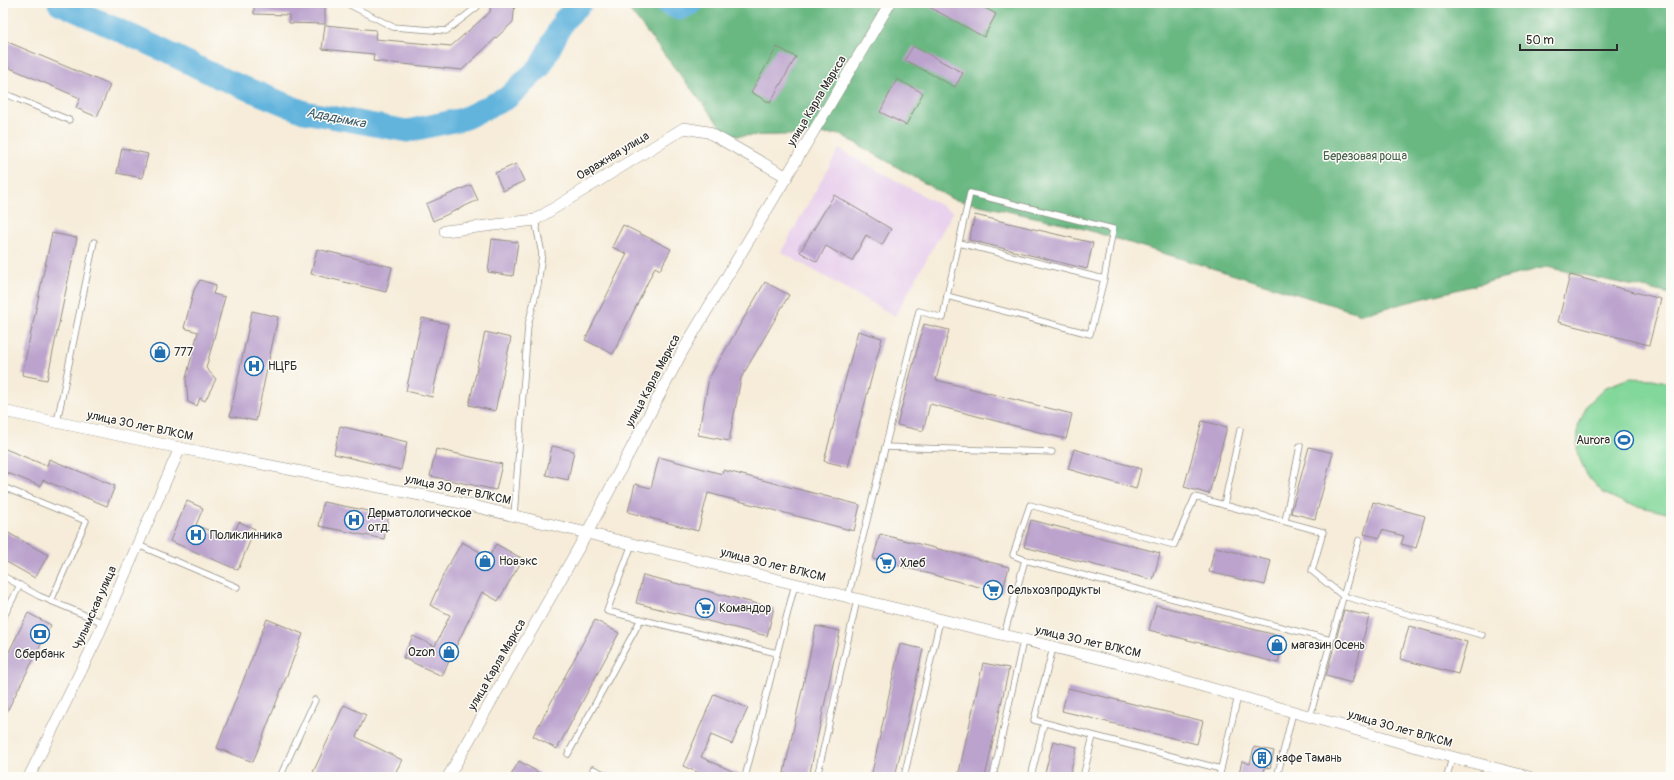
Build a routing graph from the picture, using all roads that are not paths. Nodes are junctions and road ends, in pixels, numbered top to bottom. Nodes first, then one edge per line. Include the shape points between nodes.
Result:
1 (346, 3) edge
2 (477, 3) edge
3 (890, 3) edge
4 (3, 93) edge
5 (69, 120) dead end
6 (787, 177) junction
7 (535, 220) junction
8 (445, 230) dead end
9 (94, 242) dead end
10 (959, 243) junction
11 (1104, 279) junction
12 (947, 296) junction
13 (3, 411) edge
14 (57, 422) junction
15 (1240, 430) dead end
16 (1300, 446) dead end
17 (885, 447) junction
18 (180, 448) junction
19 (1052, 452) dead end
20 (3, 487) edge
21 (1224, 505) junction
22 (514, 516) junction
23 (1285, 522) junction
24 (587, 533) junction
25 (1359, 540) dead end
26 (632, 544) junction
27 (138, 545) junction
28 (1025, 560) junction
29 (3, 576) edge
30 (795, 584) junction
31 (20, 585) junction
32 (237, 587) dead end
33 (1343, 596) junction
34 (852, 598) junction
35 (52, 601) junction
36 (3, 618) edge
37 (641, 619) junction
38 (940, 620) junction
39 (104, 623) junction
40 (1482, 635) dead end
41 (1004, 636) junction
42 (1331, 640) junction
43 (1023, 641) junction
44 (1053, 648) junction
45 (777, 653) junction
46 (1238, 696) junction
47 (315, 700) dead end
48 (1294, 712) junction
49 (1310, 716) junction
50 (1044, 723) junction
51 (1093, 736) junction
52 (568, 754) dead end
53 (1452, 757) junction
54 (593, 769) dead end
55 (1221, 769) junction
56 (29, 777) edge
57 (280, 777) edge
58 (449, 777) edge
59 (610, 777) edge
60 (744, 777) edge
61 (817, 777) edge
62 (904, 777) edge
63 (993, 777) edge
64 (1031, 777) edge
65 (1083, 777) edge
66 (1219, 777) edge
67 (1277, 777) edge
68 (1447, 777) edge
69 (1529, 777) edge

1 - 2 lane via 393,27 446,31 477,7
3 - 6 street, улица Карла Маркса
4 - 5 lane
6 - 7 street, Овражная улица via 708,132 684,128
6 - 24 street, улица Карла Маркса via 682,352
7 - 8 street, Овражная улица
7 - 22 lane via 542,254 538,285 528,325
9 - 14 lane
10 - 11 lane
10 - 11 lane via 970,193 1113,229
10 - 12 lane
11 - 12 lane via 1090,334
12 - 17 lane via 943,318 919,311
13 - 14 street, улица 30 лет ВЛКСМ
14 - 18 street, улица 30 лет ВЛКСМ
15 - 21 lane
16 - 23 lane
17 - 19 lane
17 - 34 lane
18 - 22 street, улица 30 лет ВЛКСМ via 456,502
18 - 27 street, Чулымская улица
20 - 35 lane via 86,521
21 - 23 lane
21 - 28 lane via 1195,497 1174,545 1030,505 1013,555
22 - 24 street, улица 30 лет ВЛКСМ
23 - 33 lane via 1324,532 1312,571
24 - 26 street, улица 30 лет ВЛКСМ
24 - 58 street, улица Карла Маркса
25 - 33 lane
26 - 30 street, улица 30 лет ВЛКСМ
26 - 37 lane via 607,611
27 - 32 lane
27 - 39 street, Чулымская улица
28 - 41 lane
28 - 42 lane
29 - 31 lane
30 - 34 street, улица 30 лет ВЛКСМ
30 - 45 lane
31 - 35 lane
31 - 36 lane
33 - 40 lane
33 - 42 lane
34 - 38 street, улица 30 лет ВЛКСМ
34 - 61 lane
35 - 39 lane
37 - 45 lane
37 - 52 lane
38 - 41 street, улица 30 лет ВЛКСМ
38 - 62 lane
39 - 56 street, Чулымская улица
41 - 43 street, улица 30 лет ВЛКСМ
42 - 49 lane
43 - 44 street, улица 30 лет ВЛКСМ
43 - 63 lane
44 - 46 street, улица 30 лет ВЛКСМ via 1143,669
44 - 50 lane via 1034,720
45 - 60 lane
46 - 48 street, улица 30 лет ВЛКСМ
46 - 55 lane
47 - 57 lane
48 - 49 street, улица 30 лет ВЛКСМ
48 - 67 lane
49 - 53 street, улица 30 лет ВЛКСМ
50 - 51 lane
50 - 64 lane
51 - 55 lane
51 - 65 lane
53 - 68 lane
53 - 69 street, улица 30 лет ВЛКСМ
54 - 59 lane
55 - 66 lane

